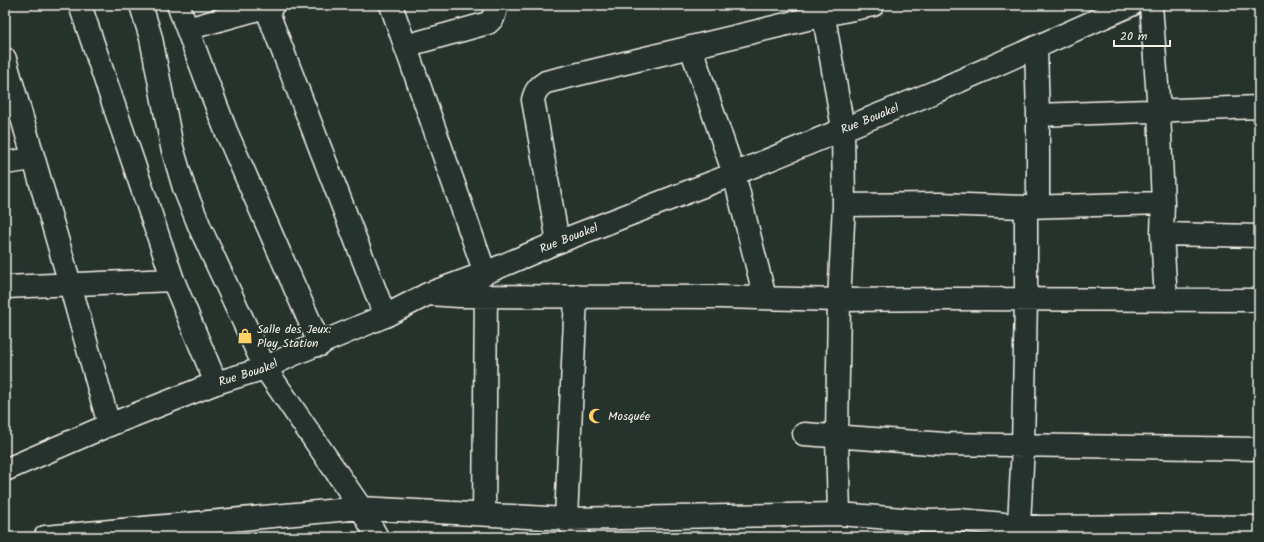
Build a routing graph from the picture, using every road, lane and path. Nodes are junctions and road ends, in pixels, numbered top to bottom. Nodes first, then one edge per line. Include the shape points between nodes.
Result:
1 (80, 5) edge
2 (141, 5) edge
3 (178, 5) edge
4 (391, 5) edge
5 (497, 5) edge
6 (873, 5) edge
7 (1131, 5) edge
8 (1151, 5) edge
9 (268, 6) edge
10 (823, 10) edge
11 (187, 29) junction
12 (405, 46) junction
13 (1036, 47) junction
14 (691, 48) junction
15 (5, 60) edge
16 (1259, 107) edge
17 (1159, 111) junction
18 (1038, 115) junction
19 (843, 129) junction
20 (33, 159) junction
21 (5, 163) edge
22 (734, 174) junction
23 (1163, 203) junction
24 (844, 205) junction
25 (1032, 207) junction
26 (1162, 234) junction
27 (1259, 236) edge
28 (558, 242) junction
29 (484, 273) junction
30 (173, 280) junction
31 (70, 284) junction
32 (5, 287) edge
33 (428, 294) junction
34 (486, 295) junction
35 (576, 296) junction
36 (765, 298) junction
37 (1026, 299) junction
38 (840, 300) junction
39 (1166, 300) junction
40 (1259, 300) edge
41 (385, 316) junction
42 (320, 344) junction
43 (266, 368) junction
44 (216, 383) junction
45 (109, 425) junction
46 (804, 434) dead end
47 (837, 437) junction
48 (1023, 446) junction
49 (1259, 449) edge
50 (5, 470) edge
51 (361, 508) junction
52 (484, 514) junction
53 (839, 514) junction
54 (566, 519) junction
55 (1019, 526) junction
56 (1259, 527) edge
57 (958, 529) edge
58 (1159, 531) edge
59 (45, 537) edge
60 (376, 537) edge
61 (579, 537) edge

1 - 30 street
2 - 43 street via 151,38 172,147 184,188
3 - 11 street
4 - 12 street
5 - 12 street via 493,18 488,23
6 - 10 street
7 - 13 street, Rue Bouakel
8 - 17 street
9 - 11 street
9 - 41 street
10 - 14 street
10 - 19 street
11 - 42 street via 226,131
12 - 29 street
13 - 18 street
13 - 19 street, Rue Bouakel
14 - 22 street
14 - 28 street via 546,82 534,92 533,100
15 - 20 street
16 - 17 street
17 - 18 street
17 - 23 street
18 - 25 street
19 - 22 street, Rue Bouakel
19 - 24 street
20 - 21 street
20 - 31 street
22 - 28 street, Rue Bouakel
22 - 36 street
23 - 25 street
23 - 26 street
24 - 25 street via 939,204
24 - 38 street
25 - 37 street
26 - 27 street
26 - 39 street
28 - 29 street, Rue Bouakel
29 - 33 street, Rue Bouakel
30 - 31 street
30 - 44 street
31 - 32 street
31 - 45 street
33 - 34 street
33 - 41 street, Rue Bouakel
34 - 35 street
34 - 52 street
35 - 36 street
35 - 54 street
36 - 38 street
37 - 38 street
37 - 39 street
37 - 48 street
38 - 47 street
39 - 40 street
41 - 42 street, Rue Bouakel
42 - 43 street, Rue Bouakel
43 - 44 street, Rue Bouakel
43 - 51 street
44 - 45 street, Rue Bouakel
45 - 50 street, Rue Bouakel
46 - 47 street
47 - 48 street
47 - 53 street
48 - 49 street
48 - 55 street
51 - 52 street
51 - 59 street
51 - 60 street
52 - 54 street
53 - 54 street
53 - 57 street via 928,521
54 - 61 street
55 - 57 street
55 - 58 street
56 - 58 street

